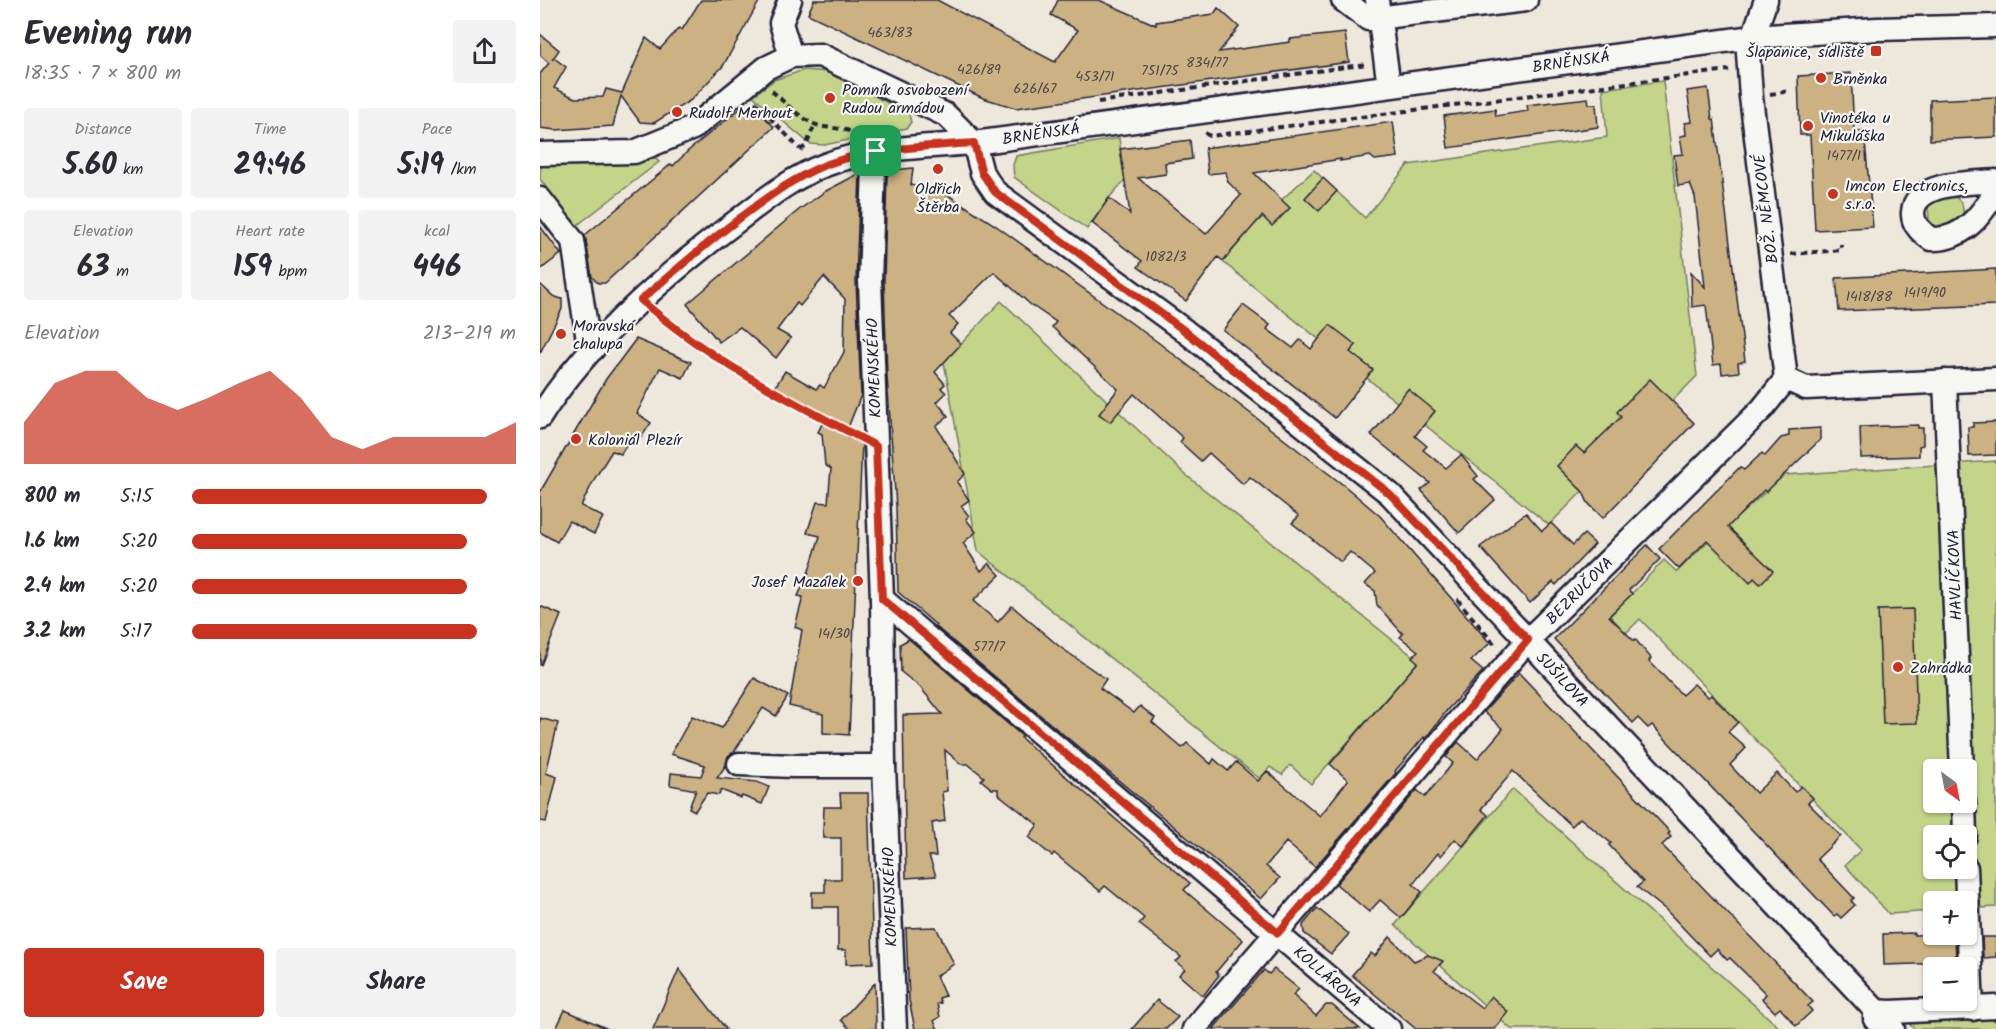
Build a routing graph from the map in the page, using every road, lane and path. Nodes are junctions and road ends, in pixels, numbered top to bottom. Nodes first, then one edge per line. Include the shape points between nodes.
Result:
1 (790, 0) edge
2 (1343, 0) edge
3 (1526, 0) edge
4 (1766, 0) edge
5 (1499, 2) edge
6 (1378, 9) edge
7 (1996, 26) edge
8 (1750, 37) junction
9 (791, 56) junction
10 (1386, 61) junction
11 (1389, 86) junction
12 (742, 94) junction
13 (1093, 103) dead end
14 (815, 124) junction
15 (974, 143) junction
16 (806, 146) dead end
17 (800, 149) dead end
18 (876, 151) junction
19 (540, 154) edge
20 (1996, 181) edge
21 (1996, 190) edge
22 (540, 199) edge
23 (1841, 244) dead end
24 (1783, 254) dead end
25 (641, 300) junction
26 (593, 349) junction
27 (1996, 379) edge
28 (1786, 380) junction
29 (1945, 381) junction
30 (540, 417) edge
31 (876, 446) junction
32 (1452, 593) dead end
33 (882, 599) junction
34 (1528, 640) junction
35 (1510, 661) junction
36 (1962, 759) edge
37 (740, 764) dead end
38 (884, 766) junction
39 (1966, 879) edge
40 (1278, 933) junction
41 (1970, 957) edge
42 (1996, 1007) edge
43 (1977, 1009) edge
44 (1955, 1011) edge
45 (1876, 1020) edge
46 (895, 1029) edge
47 (1194, 1029) edge
48 (1389, 1029) edge
49 (1893, 1029) edge

1 - 9 street via 781,23
2 - 6 street via 1368,19
3 - 5 street
4 - 8 street
5 - 6 street
6 - 10 street
7 - 8 street, BRNĚNSKÁ
8 - 11 street, BRNĚNSKÁ
8 - 28 street, BOŽ. NĚMCOVÉ via 1751,97
9 - 12 street via 766,68
9 - 15 street via 820,55 946,115
10 - 11 street
10 - 13 path
11 - 15 street, BRNĚNSKÁ
12 - 14 path via 764,84
12 - 17 path
12 - 19 street via 693,128 634,152
14 - 16 path
14 - 18 path via 847,128 872,140
15 - 18 street, BRNĚNSKÁ
15 - 34 street, SUŠILOVA via 982,173 995,192 1185,331 1390,494
18 - 25 street, BRNĚNSKÁ via 826,165 787,184 690,257
18 - 31 street, KOMENSKÉHO via 870,281
20 - 21 street via 1935,188 1915,203 1913,219 1931,238 1949,238 1978,216
22 - 26 street via 573,241 588,340
23 - 24 path via 1841,250
25 - 26 street, BRNĚNSKÁ
25 - 31 path via 715,357
26 - 30 street, BRNĚNSKÁ
27 - 29 street
28 - 29 street via 1806,388
28 - 34 street, BEZRUČOVA via 1762,409
29 - 36 street, HAVLÍČKOVA
31 - 33 street, KOMENSKÉHO
32 - 35 path
33 - 38 street, KOMENSKÉHO
33 - 40 street, KOLLÁROVA
34 - 35 street, BEZRUČOVA
34 - 45 street, SUŠILOVA
35 - 40 street, BEZRUČOVA
37 - 38 street
38 - 46 street, KOMENSKÉHO
39 - 41 street
40 - 47 street, BEZRUČOVA
40 - 48 street, KOLLÁROVA
42 - 43 street
44 - 45 street
45 - 49 street, SUŠILOVA

